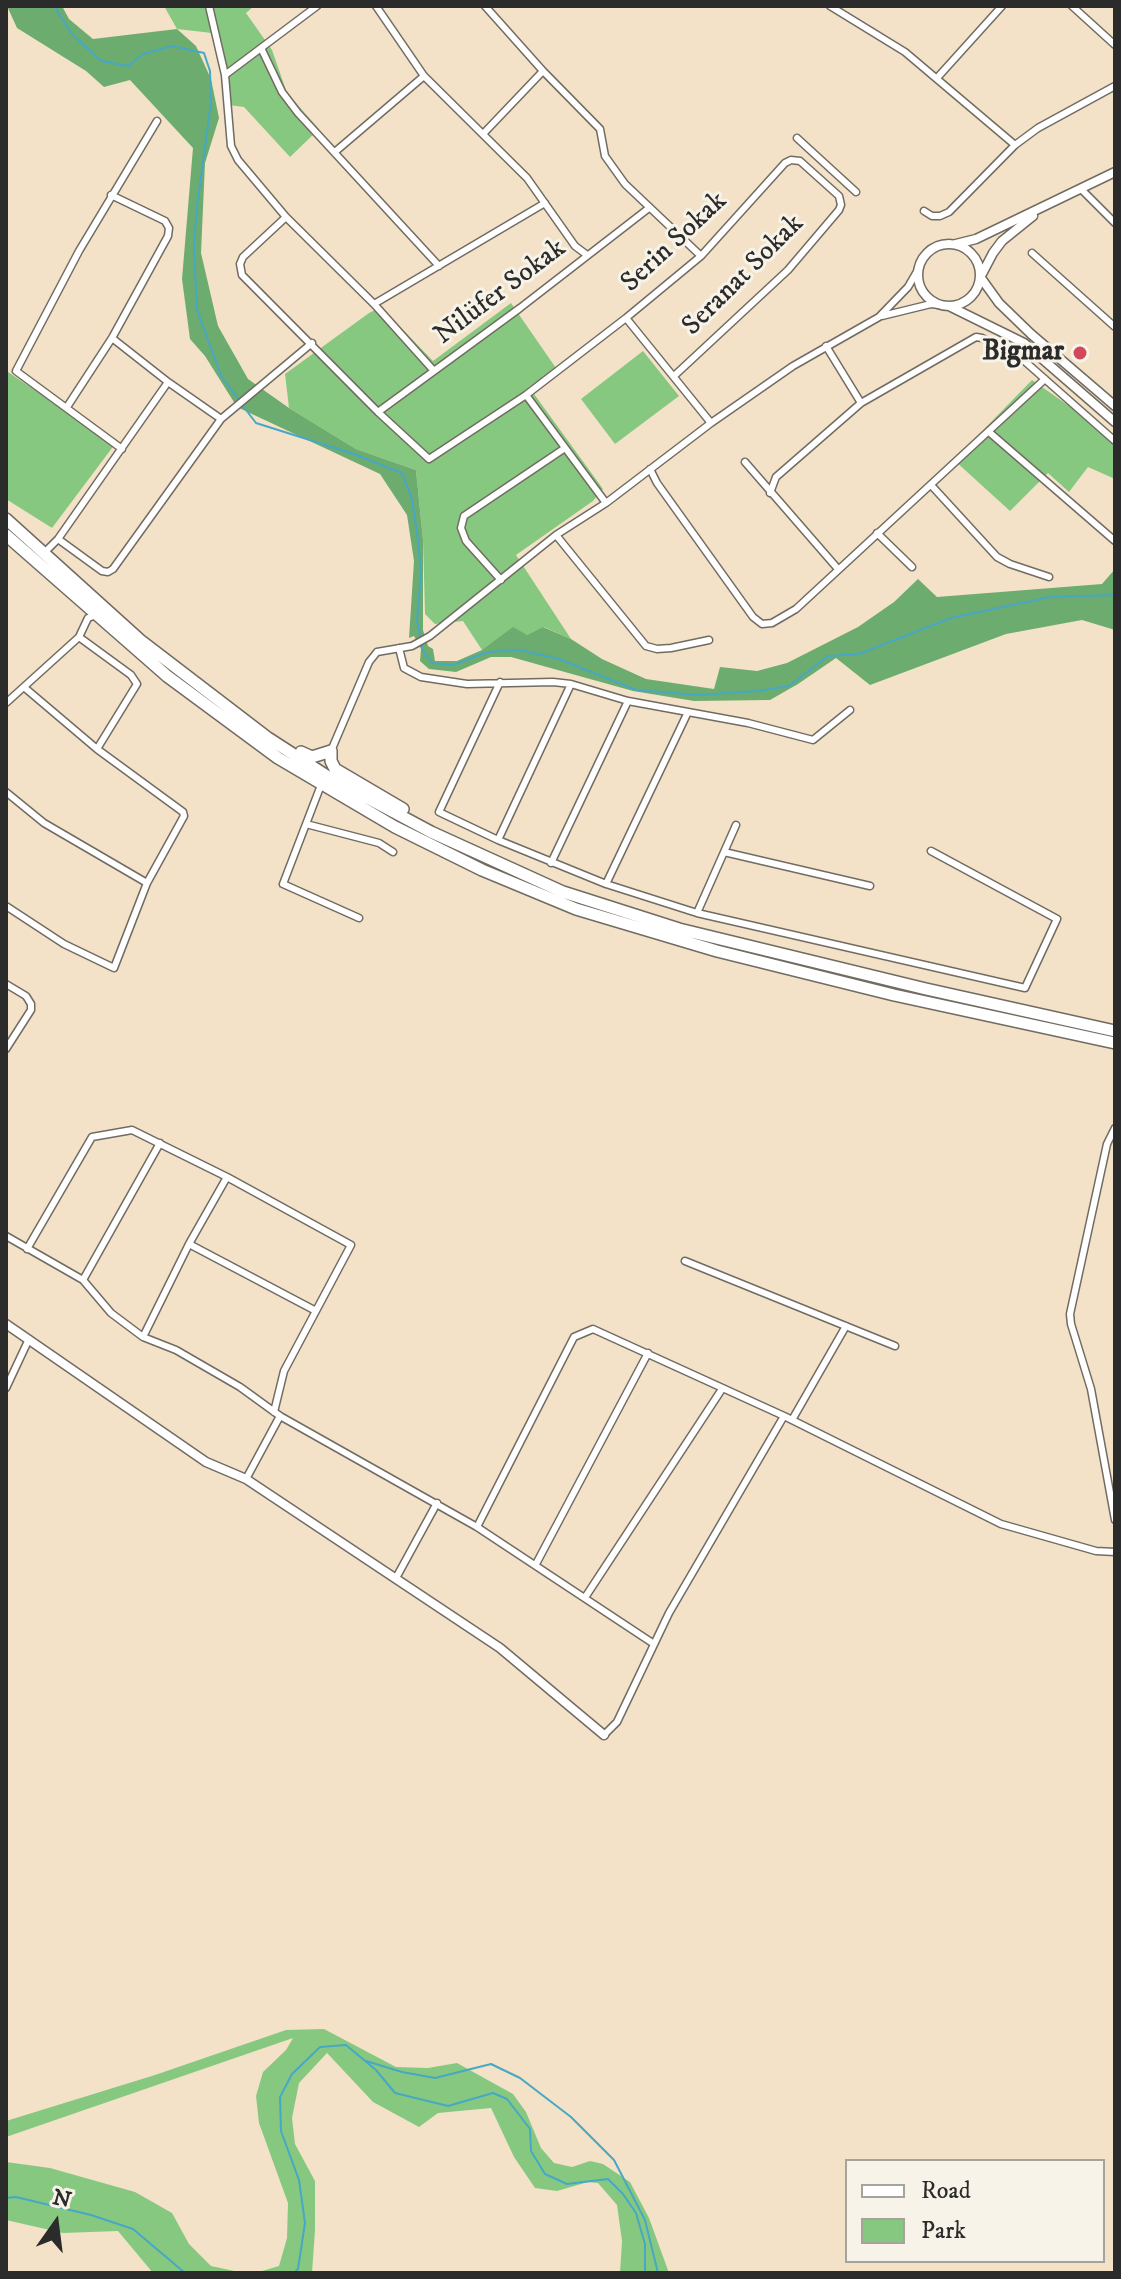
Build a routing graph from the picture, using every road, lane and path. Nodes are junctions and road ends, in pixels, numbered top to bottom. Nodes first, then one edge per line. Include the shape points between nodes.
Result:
1 (209, 6) edge
2 (317, 6) edge
3 (376, 6) edge
4 (830, 6) edge
5 (1002, 6) edge
6 (1072, 6) edge
7 (487, 7) edge
8 (1115, 45) edge
9 (262, 50) junction
10 (543, 71) junction
11 (225, 75) junction
12 (424, 76) junction
13 (937, 78) junction
14 (1115, 86) edge
15 (157, 121) dead end
16 (483, 134) junction
17 (797, 138) dead end
18 (1015, 145) junction
19 (336, 151) junction
20 (1115, 172) edge
21 (1082, 190) junction
22 (856, 192) dead end
23 (111, 195) junction
24 (545, 203) junction
25 (841, 205) joint
26 (649, 208) junction
27 (1043, 208) junction
28 (924, 211) dead end
29 (286, 217) junction
30 (1115, 223) edge
31 (955, 244) junction
32 (1032, 253) dead end
33 (587, 255) junction
34 (701, 256) junction
35 (439, 266) junction
36 (919, 268) junction
37 (981, 277) junction
38 (374, 304) junction
39 (944, 306) junction
40 (879, 317) junction
41 (626, 318) junction
42 (1115, 327) edge
43 (112, 338) junction
44 (312, 343) junction
45 (826, 346) junction
46 (434, 371) junction
47 (674, 376) junction
48 (1045, 379) junction
49 (168, 382) junction
50 (1083, 394) junction
51 (526, 395) junction
52 (861, 403) junction
53 (1074, 404) junction
54 (1115, 406) edge
55 (67, 407) junction
56 (378, 412) junction
57 (223, 416) junction
58 (1115, 422) edge
59 (711, 423) junction
60 (989, 432) junction
61 (1115, 441) edge
62 (565, 448) junction
63 (122, 449) junction
64 (745, 462) dead end
65 (650, 469) junction
66 (931, 485) junction
67 (770, 493) junction
68 (606, 503) junction
69 (6, 519) edge
70 (877, 533) junction
71 (6, 535) edge
72 (556, 535) junction
73 (58, 539) junction
74 (1115, 541) edge
75 (44, 553) junction
76 (912, 567) dead end
77 (838, 569) junction
78 (1049, 577) dead end
79 (501, 580) junction
80 (92, 612) junction
81 (79, 637) junction
82 (140, 640) junction
83 (709, 640) dead end
84 (399, 648) junction
85 (500, 682) junction
86 (571, 684) junction
87 (25, 688) junction
88 (628, 701) junction
89 (6, 703) edge
90 (850, 710) dead end
91 (688, 712) junction
92 (97, 749) junction
93 (331, 751) junction
94 (321, 785) junction
95 (6, 792) edge
96 (306, 824) junction
97 (736, 825) dead end
98 (498, 840) junction
99 (931, 851) dead end
100 (393, 852) dead end
101 (724, 852) junction
102 (551, 863) junction
103 (147, 883) junction
104 (606, 884) junction
105 (870, 886) dead end
106 (563, 892) junction
107 (6, 906) edge
108 (697, 913) junction
109 (359, 918) dead end
110 (6, 984) edge
111 (1115, 1031) edge
112 (1115, 1043) edge
113 (6, 1049) edge
114 (1115, 1128) edge
115 (160, 1143) junction
116 (227, 1177) junction
117 (6, 1236) edge
118 (189, 1244) junction
119 (27, 1249) junction
120 (685, 1261) dead end
121 (83, 1280) junction
122 (316, 1311) junction
123 (6, 1324) edge
124 (846, 1326) junction
125 (143, 1337) junction
126 (29, 1339) junction
127 (895, 1346) dead end
128 (648, 1353) junction
129 (6, 1388) edge
130 (722, 1389) junction
131 (277, 1414) junction
132 (784, 1416) junction
133 (792, 1420) junction
134 (246, 1479) junction
135 (437, 1503) junction
136 (1115, 1520) edge
137 (477, 1527) junction
138 (1115, 1552) edge
139 (536, 1564) junction
140 (396, 1578) junction
141 (586, 1596) junction
142 (654, 1644) junction
143 (604, 1735) joint

1 - 11 street
2 - 9 street
3 - 12 street
4 - 13 street
5 - 13 street
6 - 8 street
7 - 10 street
9 - 11 street
9 - 19 street via 282,92
10 - 16 street
10 - 26 street via 600,129 609,165
11 - 29 street via 231,146
12 - 16 street
12 - 19 street
13 - 18 street
14 - 18 street
15 - 23 street
16 - 24 street
17 - 22 street
18 - 28 street via 949,212 932,216
19 - 35 street
20 - 21 street
21 - 27 street
21 - 30 street
23 - 43 street via 165,221 169,228
23 - 55 street via 16,371
24 - 33 street
24 - 35 street
25 - 34 street, Serin Sokak via 839,196 800,161 791,160
25 - 47 street, Seranat Sokak via 788,270
26 - 33 street, Nilüfer Sokak
26 - 34 street
27 - 31 street
27 - 37 street via 1002,241
29 - 38 street
29 - 44 street via 243,257 242,275
31 - 36 street via 928,252
31 - 37 street via 976,259
32 - 42 street
33 - 46 street, Nilüfer Sokak
34 - 41 street, Serin Sokak
35 - 38 street
36 - 39 street via 924,294
36 - 40 street
37 - 39 street via 973,295 958,305
37 - 54 street via 1031,334
38 - 46 street
39 - 40 street via 931,304
39 - 50 street via 1024,343
40 - 45 street
41 - 47 street
41 - 51 street, Serin Sokak
43 - 49 street
43 - 55 street
44 - 56 street
44 - 57 street
45 - 52 street
45 - 59 street
46 - 56 street, Nilüfer Sokak
47 - 59 street
48 - 52 street via 1021,358 976,337
48 - 53 street
48 - 60 street
49 - 57 street
49 - 63 street
50 - 53 street
50 - 58 street
51 - 56 street, Serin Sokak via 429,459
51 - 62 street
52 - 67 street via 776,477
53 - 61 street
55 - 63 street
57 - 73 street via 113,569 102,571
59 - 65 street
60 - 66 street
60 - 74 street
62 - 68 street
62 - 79 street via 464,516 466,541
63 - 73 street
64 - 67 street
65 - 68 street
65 - 77 street via 762,624 796,609
66 - 70 street
66 - 78 street via 997,557
67 - 77 street
68 - 72 street
69 - 75 highway
70 - 76 street
70 - 77 street
71 - 80 highway
72 - 79 street
72 - 83 street via 646,646 671,648
73 - 75 street
75 - 82 highway
79 - 84 street via 430,636
80 - 81 street
80 - 94 highway via 221,717
81 - 87 street
81 - 92 street via 137,684
82 - 93 highway via 298,750 312,757
82 - 106 highway via 268,738 330,778 431,832
84 - 85 street via 404,668 421,677 467,684
84 - 93 street via 377,652 369,662
85 - 86 street
85 - 98 street via 439,812
86 - 88 street
86 - 98 street
87 - 89 street
87 - 92 street
88 - 91 street
88 - 102 street
90 - 91 street via 813,740
91 - 104 street
92 - 103 street via 184,814
93 - 106 highway via 335,769
94 - 96 street
94 - 112 highway via 482,870 611,920 864,988
95 - 103 street via 44,823
96 - 100 street via 379,843
96 - 109 street via 283,884
97 - 101 street
98 - 102 street
99 - 108 street via 1057,919 1025,988
101 - 105 street
101 - 108 street
102 - 104 street
103 - 107 street via 114,968 64,944
104 - 108 street
106 - 111 highway via 752,948
110 - 113 street via 31,1004
114 - 136 street via 1107,1144 1070,1314 1091,1389
115 - 116 street
115 - 119 street via 132,1130 92,1137
115 - 121 street
116 - 118 street
116 - 122 street via 351,1245
117 - 119 street
118 - 122 street
118 - 125 street
119 - 121 street
120 - 124 street
121 - 125 street via 111,1313
122 - 131 street via 284,1371
123 - 126 street
124 - 127 street
124 - 133 street
125 - 131 street via 176,1350
126 - 129 street
126 - 134 street via 206,1462
128 - 130 street
128 - 137 street via 593,1329 574,1337
128 - 139 street
130 - 132 street
130 - 141 street
131 - 134 street
131 - 135 street
132 - 133 street
132 - 142 street
133 - 138 street via 1001,1524
134 - 140 street
135 - 137 street
135 - 140 street
137 - 139 street
139 - 141 street
140 - 143 street via 500,1648
141 - 142 street
142 - 143 street via 617,1722

